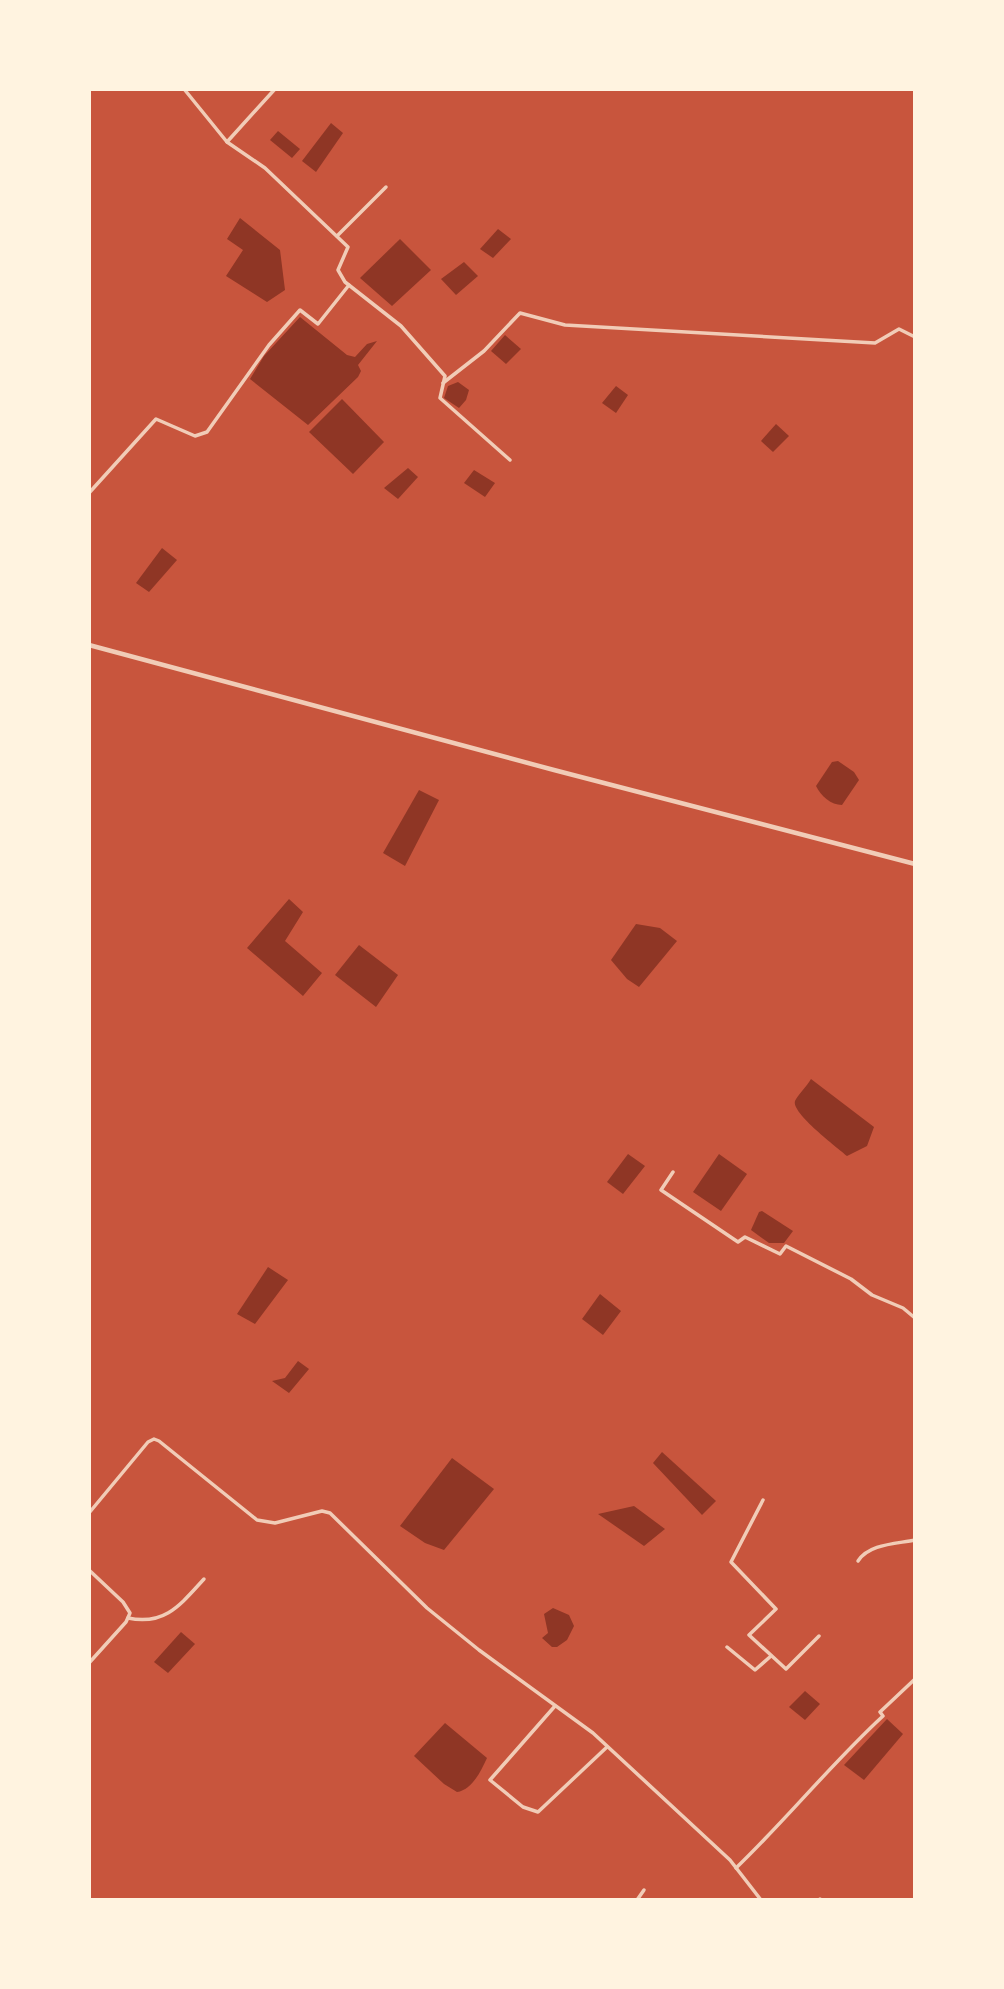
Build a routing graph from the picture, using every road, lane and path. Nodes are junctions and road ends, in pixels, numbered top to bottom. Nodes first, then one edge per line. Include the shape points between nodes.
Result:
1 (184, 89) edge
2 (275, 89) edge
3 (227, 142) junction
4 (386, 187) dead end
5 (337, 236) junction
6 (349, 285) junction
7 (915, 337) edge
8 (443, 383) junction
9 (510, 460) dead end
10 (89, 493) edge
11 (89, 645) edge
12 (915, 864) edge
13 (673, 1172) dead end
14 (915, 1318) edge
15 (763, 1500) dead end
16 (89, 1513) edge
17 (915, 1540) edge
18 (858, 1561) dead end
19 (89, 1570) edge
20 (204, 1579) dead end
21 (128, 1618) junction
22 (819, 1636) dead end
23 (727, 1647) dead end
24 (771, 1656) junction
25 (89, 1663) edge
26 (915, 1679) edge
27 (555, 1706) junction
28 (607, 1746) junction
29 (736, 1868) junction
30 (643, 1890) dead end
31 (637, 1900) edge
32 (761, 1900) edge

1 - 3 street
2 - 3 street
3 - 5 street via 265,168
4 - 5 street
5 - 6 street via 348,247 338,270
6 - 8 street via 401,327 445,376
6 - 10 street via 318,324 300,310 268,345 207,432 195,436 156,419
7 - 8 street via 899,329 875,343 619,328 565,324 520,313 484,351
8 - 9 street via 440,398
11 - 12 street
13 - 14 street via 661,1190 738,1242 745,1237 780,1254 786,1246
15 - 24 street via 731,1562 776,1609 749,1635
16 - 27 street via 148,1442 159,1441 257,1520 275,1523 330,1513 427,1608
17 - 18 street via 876,1548 863,1553
19 - 21 street via 123,1602
20 - 21 street via 172,1613
21 - 25 street
22 - 24 street via 786,1669
23 - 24 street via 755,1670
26 - 29 street
27 - 28 street
27 - 28 street via 490,1780 523,1807 538,1812
28 - 29 street
29 - 32 street
30 - 31 street

